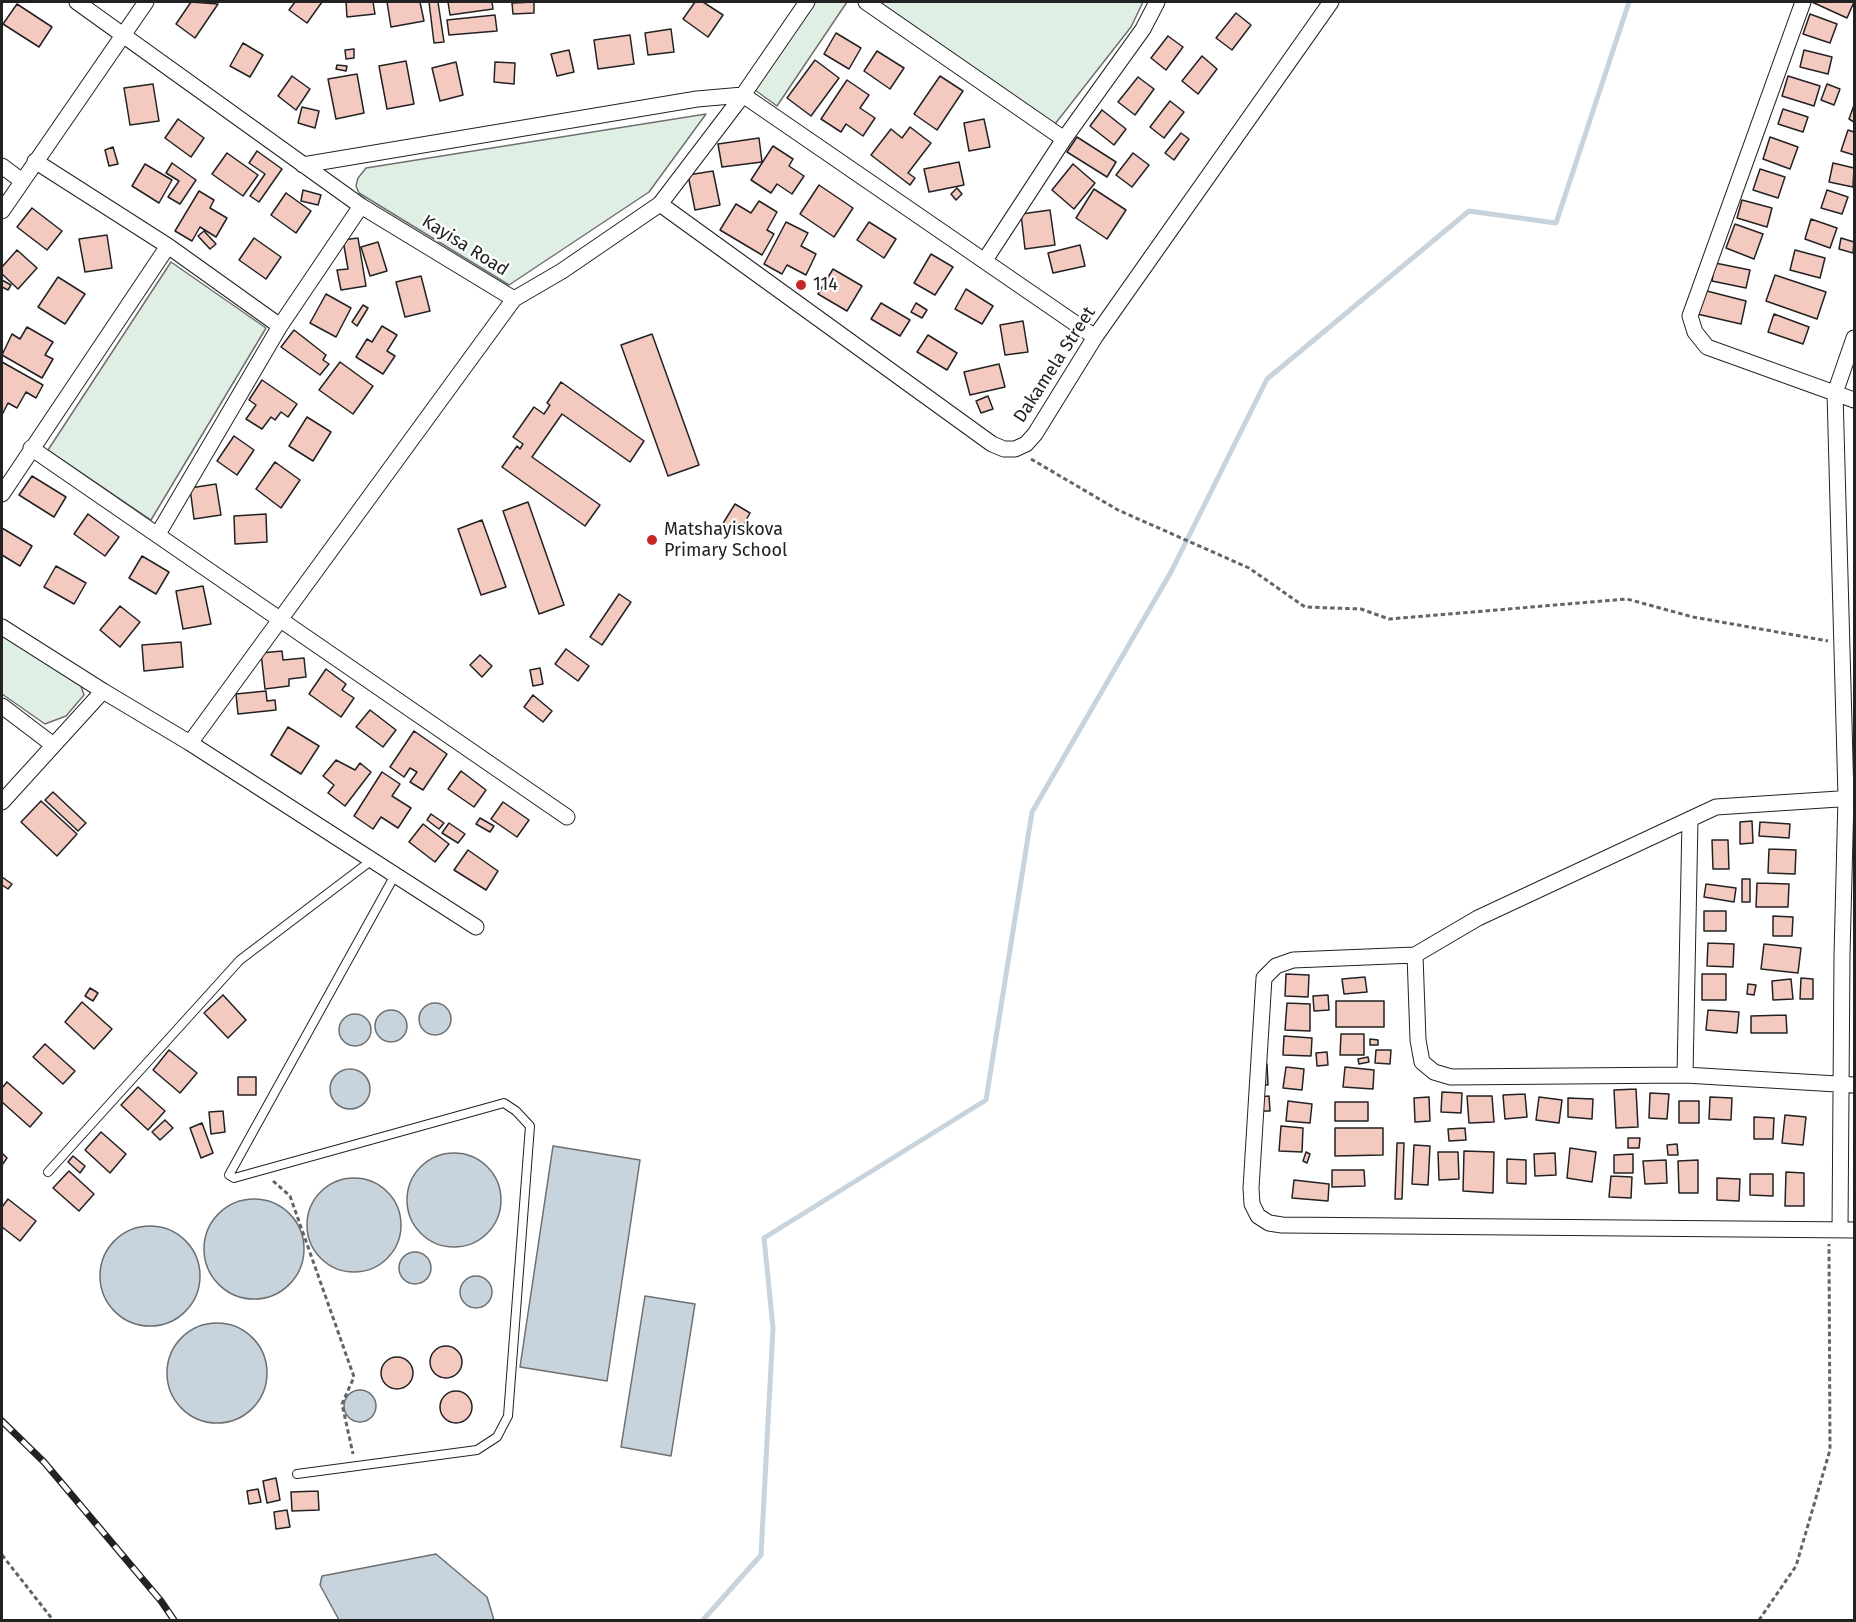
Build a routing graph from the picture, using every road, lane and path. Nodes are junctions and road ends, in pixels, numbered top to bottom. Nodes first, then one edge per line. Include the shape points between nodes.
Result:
1 (78, 2) edge
2 (146, 2) edge
3 (807, 2) edge
4 (866, 2) edge
5 (1157, 2) edge
6 (1331, 2) edge
7 (1803, 2) edge
8 (123, 33) junction
9 (743, 94) junction
10 (1064, 139) junction
11 (35, 161) junction
12 (303, 165) junction
13 (2, 166) edge
14 (22, 181) junction
15 (660, 204) junction
16 (361, 206) junction
17 (2, 211) edge
18 (168, 246) junction
19 (985, 260) junction
20 (514, 299) junction
21 (280, 327) junction
22 (1095, 337) junction
23 (1854, 338) edge
24 (1835, 393) junction
25 (1854, 400) edge
26 (31, 448) junction
27 (1004, 449) junction
28 (2, 494) edge
29 (158, 534) junction
30 (279, 618) junction
31 (2, 627) edge
32 (1848, 644) edge
33 (103, 691) junction
34 (2, 706) edge
35 (190, 743) junction
36 (52, 744) junction
37 (1850, 798) edge
38 (2, 802) edge
39 (567, 817) dead end
40 (1690, 819) junction
41 (373, 859) junction
42 (395, 875) junction
43 (476, 927) dead end
44 (1415, 955) junction
45 (1848, 955) edge
46 (1684, 1075) junction
47 (1848, 1085) edge
48 (48, 1172) dead end
49 (268, 1176) dead end
50 (1841, 1230) edge
51 (357, 1466) junction
52 (297, 1474) dead end
53 (2, 1555) edge
54 (53, 1620) edge
55 (1759, 1620) edge

1 - 8 street, Kayisa Road
2 - 8 street
3 - 9 street, Kayisa Road
4 - 10 street
5 - 10 street via 1143,29
6 - 22 street, Dakamela Street
7 - 24 street via 1690,316 1695,332 1707,347
8 - 11 street
8 - 12 street, Kayisa Road
9 - 12 street
9 - 15 street, Kayisa Road
9 - 19 street
10 - 19 street
11 - 14 street
11 - 18 street
12 - 16 street, Kayisa Road
13 - 14 street
14 - 17 street
15 - 20 street, Kayisa Road
15 - 27 street
16 - 20 street, Kayisa Road
16 - 21 street
18 - 21 street
18 - 26 street
19 - 22 street
20 - 30 street
21 - 29 street
22 - 27 street, Dakamela Street via 1035,434 1026,444
23 - 24 street
24 - 25 street
24 - 32 street
26 - 28 street
26 - 29 street
27 - 32 path via 1038,461 1118,510 1249,568 1305,607 1361,609 1389,619 1627,599 1693,617
29 - 30 street
30 - 35 street
30 - 39 street
31 - 33 street
32 - 37 street
33 - 35 street
33 - 36 street
34 - 36 street
35 - 41 street
36 - 38 street
37 - 40 street via 1716,807
37 - 45 street
40 - 44 street via 1478,918
40 - 46 street
41 - 42 street
41 - 48 lane via 240,960
42 - 43 street
42 - 51 lane via 229,1175 234,1178 504,1103 530,1126 508,1416 497,1437 477,1450
44 - 46 street via 1418,1040 1422,1062 1434,1072 1451,1077
44 - 50 street via 1293,960 1276,966 1264,978 1251,1188 1258,1216 1269,1223
45 - 47 street
46 - 47 street
47 - 50 street
49 - 51 path via 290,1196 354,1377 342,1404
50 - 55 path via 1830,1450 1796,1566
51 - 52 lane
53 - 54 path

